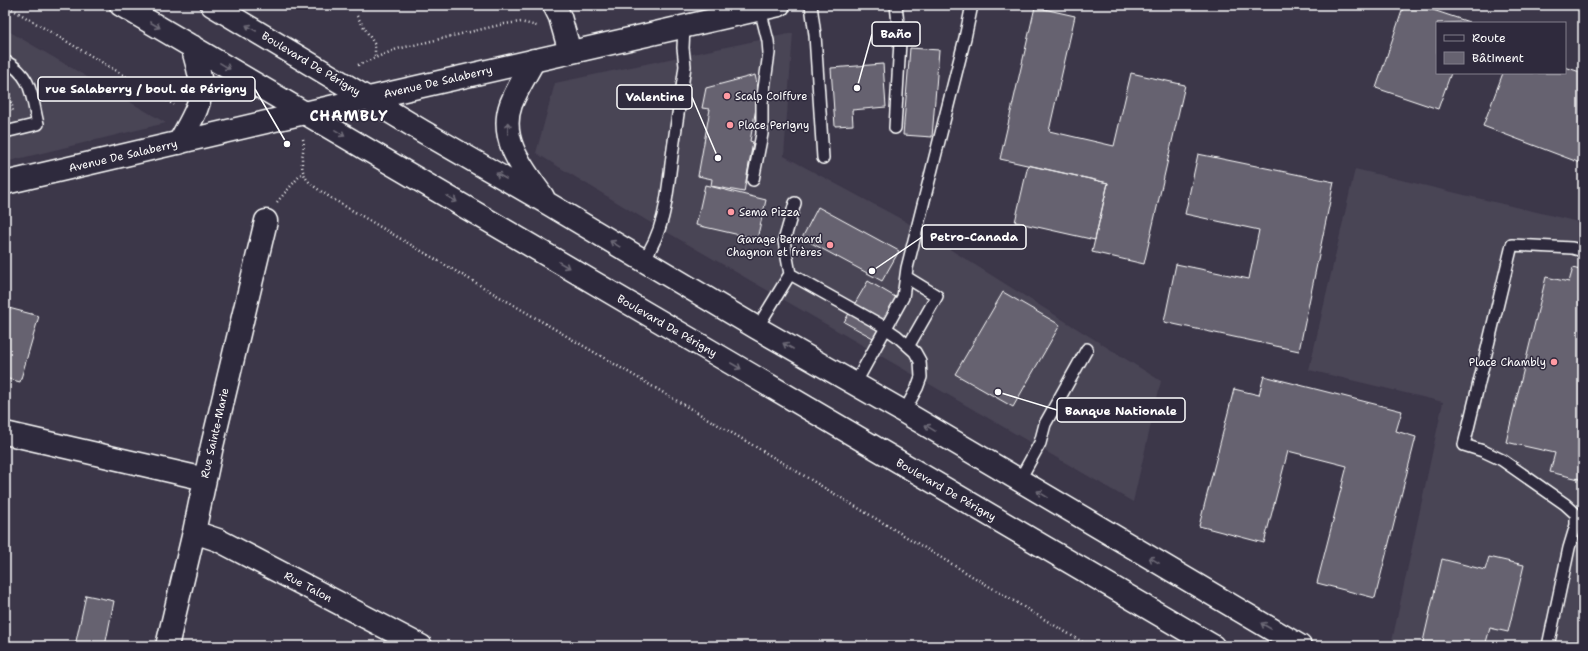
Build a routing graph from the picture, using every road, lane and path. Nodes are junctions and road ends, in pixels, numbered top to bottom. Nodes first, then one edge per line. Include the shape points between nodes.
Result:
1 (5, 5) edge
2 (121, 5) edge
3 (212, 5) edge
4 (554, 5) edge
5 (811, 5) edge
6 (896, 5) edge
7 (972, 5) edge
8 (769, 7) edge
9 (357, 16) dead end
10 (684, 27) junction
11 (542, 28) dead end
12 (192, 46) junction
13 (570, 52) junction
14 (5, 60) edge
15 (534, 60) junction
16 (7, 82) dead end
17 (369, 98) junction
18 (179, 108) dead end
19 (5, 113) edge
20 (306, 113) junction
21 (895, 128) dead end
22 (5, 132) edge
23 (179, 143) junction
24 (304, 145) dead end
25 (823, 158) dead end
26 (302, 172) junction
27 (753, 180) dead end
28 (5, 183) edge
29 (547, 202) junction
30 (795, 203) dead end
31 (271, 213) joint
32 (1583, 251) edge
33 (643, 261) junction
34 (790, 274) junction
35 (906, 277) junction
36 (756, 328) junction
37 (886, 329) junction
38 (909, 345) junction
39 (1087, 349) dead end
40 (855, 384) junction
41 (904, 412) junction
42 (5, 433) edge
43 (205, 479) junction
44 (1019, 481) junction
45 (194, 532) junction
46 (167, 646) edge
47 (421, 646) edge
48 (1089, 646) edge
49 (1213, 646) edge
50 (1300, 646) edge
51 (1548, 646) edge

1 - 18 path
2 -> 12 main road, Boulevard De Périgny
17 -> 3 main road, Boulevard De Périgny
4 - 13 main road
5 - 25 lane
6 - 21 lane via 900,42
7 - 35 lane
8 - 10 main road, Avenue De Salaberry
8 - 27 lane via 769,53 762,103 762,134
9 - 11 path via 375,45 375,58 412,44 504,24 526,22
10 - 13 main road, Avenue De Salaberry
10 - 33 lane via 685,66 666,202 658,236
12 -> 20 main road, Boulevard De Périgny
12 - 23 main road via 201,88 195,112
13 - 15 main road, Avenue De Salaberry
14 - 22 lane via 19,69 28,82 38,124
15 - 17 main road, Avenue De Salaberry
29 -> 15 main road via 516,158 508,127 512,104
16 - 19 path via 13,111
17 - 20 main road, Avenue De Salaberry
29 -> 17 main road, Boulevard De Périgny
20 - 23 main road, Avenue De Salaberry
20 -> 49 main road, Boulevard De Périgny
23 - 28 main road, Avenue De Salaberry
24 - 26 path
26 - 31 path
26 - 48 path via 305,179 331,198
33 -> 29 main road, Boulevard De Périgny
30 - 34 lane via 784,241
31 - 43 main road, Rue Sainte-Marie
32 - 51 lane via 1572,248 1512,245 1464,445 1502,460 1576,514 1576,525
33 - 36 main road, Boulevard De Périgny
34 - 36 lane
34 - 37 lane
35 - 37 lane via 903,297
35 - 38 lane via 937,296
40 -> 36 main road, Boulevard De Périgny
37 - 38 lane
37 - 40 lane
38 - 41 lane via 920,361 922,377
39 - 44 lane via 1045,424 1040,443
40 - 41 main road, Boulevard De Périgny
44 -> 41 main road, Boulevard De Périgny
42 - 43 main road
43 - 45 main road, Rue Sainte-Marie
50 -> 44 main road, Boulevard De Périgny
45 - 46 main road, Rue Sainte-Marie
45 - 47 main road, Rue Talon via 218,540

